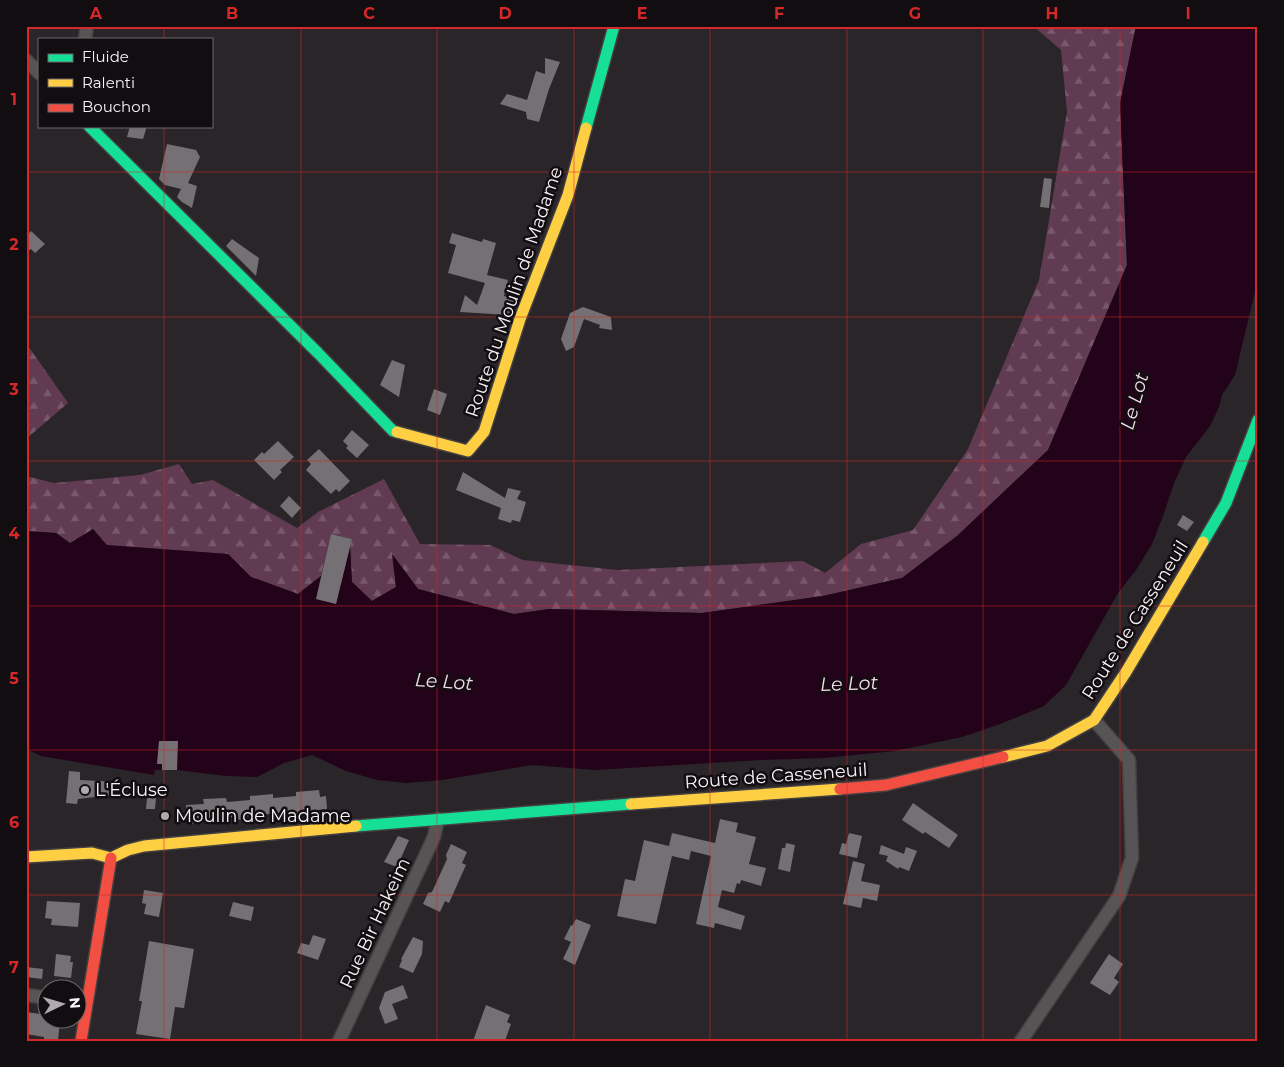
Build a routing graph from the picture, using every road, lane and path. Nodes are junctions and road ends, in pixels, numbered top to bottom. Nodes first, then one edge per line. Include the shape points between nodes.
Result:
1 (614, 26) edge
2 (26, 60) edge
3 (38, 72) edge
4 (92, 128) edge
5 (1258, 420) edge
6 (1094, 720) junction
7 (438, 819) junction
8 (26, 857) edge
9 (111, 858) junction
10 (87, 980) edge
11 (339, 1041) edge
12 (1021, 1041) edge

1 - 4 main road, Route du Moulin de Madame via 568,195 520,319 484,432 468,451 393,430
2 - 3 street
5 - 6 main road, Route de Casseneuil via 1226,503
6 - 7 main road, Route de Casseneuil via 1047,746 886,785
6 - 12 street via 1129,760 1132,858 1119,896
7 - 9 main road, Route de Casseneuil via 144,846
7 - 11 street, Rue Bir Hakeim via 434,837
8 - 9 main road via 92,853
9 - 10 main road

